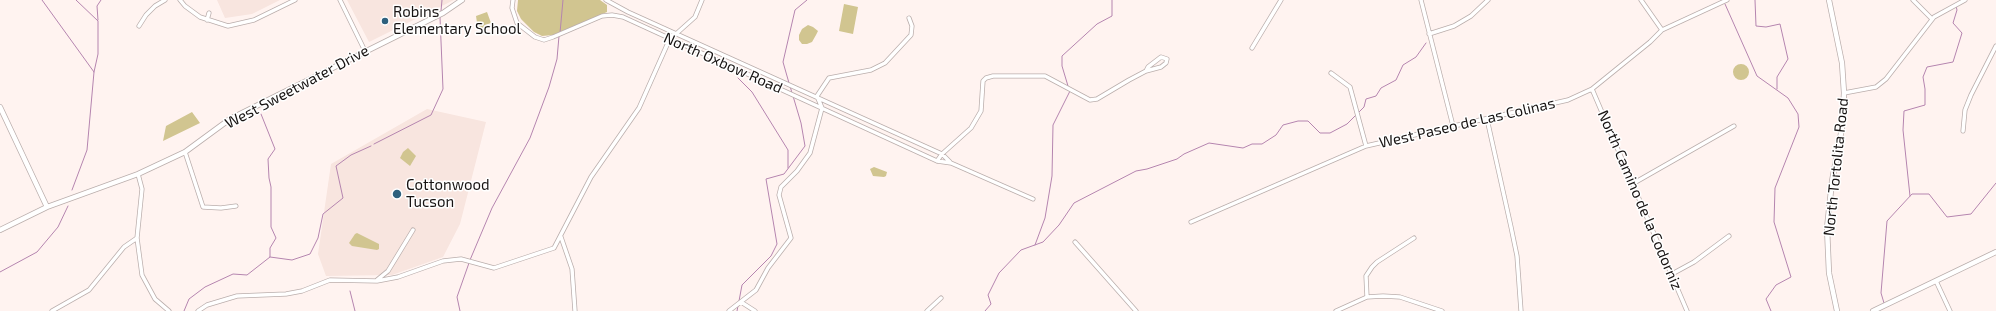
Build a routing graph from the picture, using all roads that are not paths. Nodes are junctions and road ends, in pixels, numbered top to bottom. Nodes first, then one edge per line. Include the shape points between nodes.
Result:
1 (165, 0) edge
2 (180, 0) edge
3 (296, 0) edge
4 (340, 0) edge
5 (462, 0) edge
6 (513, 0) edge
7 (606, 0) edge
8 (702, 0) edge
9 (1281, 0) edge
10 (1421, 0) edge
11 (1488, 0) edge
12 (1641, 0) edge
13 (1727, 0) edge
14 (1829, 0) edge
15 (1913, 0) edge
16 (1965, 0) edge
17 (209, 13) dead end
18 (909, 18) dead end
19 (1932, 19) junction
20 (207, 20) junction
21 (139, 26) dead end
22 (1662, 30) junction
23 (676, 34) junction
24 (1429, 34) junction
25 (669, 39) junction
26 (1996, 46) edge
27 (1252, 48) dead end
28 (365, 51) junction
29 (1146, 71) junction
30 (1331, 73) dead end
31 (1592, 89) junction
32 (1844, 93) junction
33 (816, 96) junction
34 (0, 107) edge
35 (822, 108) junction
36 (1487, 119) junction
37 (1453, 126) junction
38 (1734, 126) dead end
39 (1963, 131) dead end
40 (1366, 146) junction
41 (185, 152) junction
42 (942, 154) junction
43 (938, 161) junction
44 (951, 163) junction
45 (138, 174) junction
46 (1634, 183) junction
47 (1033, 199) dead end
48 (236, 206) dead end
49 (48, 207) junction
50 (1191, 222) dead end
51 (0, 230) edge
52 (413, 230) dead end
53 (1729, 236) dead end
54 (561, 237) junction
55 (137, 238) junction
56 (1414, 238) dead end
57 (1075, 242) dead end
58 (1996, 252) edge
59 (1672, 274) junction
60 (377, 281) junction
61 (1936, 281) junction
62 (1367, 297) junction
63 (941, 298) dead end
64 (741, 302) junction
65 (52, 311) edge
66 (169, 311) edge
67 (198, 311) edge
68 (575, 311) edge
69 (729, 311) edge
70 (755, 311) edge
71 (927, 311) edge
72 (1136, 311) edge
73 (1336, 311) edge
74 (1442, 311) edge
75 (1521, 311) edge
76 (1688, 311) edge
77 (1837, 311) edge
78 (1873, 311) edge
79 (1950, 311) edge

1 - 21 street via 155,6
2 - 20 street
3 - 20 street via 244,23 228,26
4 - 28 street
5 - 28 street, West Sweetwater Drive via 443,13
6 - 25 street, North Oxbow Road via 512,8 517,24 534,37 544,40 602,16 612,15 623,17
7 - 23 street, North Oxbow Road
8 - 23 street via 695,17
9 - 27 street
10 - 24 street
11 - 24 street via 1471,16 1454,26
12 - 22 street
13 - 22 street, West Paseo de Las Colinas
14 - 32 street, North Tortolita Road via 1842,63
15 - 19 street
16 - 19 street
17 - 20 street
18 - 33 street via 912,26 911,35 885,63 871,70 829,78
19 - 32 street via 1882,82 1869,90
22 - 31 street, West Paseo de Las Colinas
23 - 25 street
23 - 33 street, North Oxbow Road
24 - 37 street
25 - 35 street, North Oxbow Road
25 - 54 street via 639,108 591,177
26 - 39 street via 1965,110
28 - 41 street, West Sweetwater Drive via 230,119
29 - 29 street via 1161,67 1167,59 1161,57
29 - 42 street via 1097,99 1090,100 1044,76 986,78 983,81 981,111 970,128
30 - 40 street via 1350,87
31 - 36 street, West Paseo de Las Colinas via 1568,100
31 - 46 street, North Camino de la Codorniz
32 - 77 street, North Tortolita Road via 1842,128 1832,181 1827,228 1829,273
33 - 35 street
33 - 42 street, North Oxbow Road
34 - 49 street
35 - 43 street, North Oxbow Road
35 - 64 street via 810,153 781,187 779,195 792,238 768,268 756,290
36 - 37 street, West Paseo de Las Colinas
36 - 75 street via 1513,237
37 - 40 street, West Paseo de Las Colinas
38 - 46 street
40 - 50 street, West Paseo de Las Colinas
41 - 45 street, West Sweetwater Drive
41 - 48 street via 203,207
42 - 43 street
42 - 44 street, North Oxbow Road
43 - 44 street, North Oxbow Road
44 - 47 street, North Oxbow Road
45 - 49 street, West Sweetwater Drive
45 - 55 street via 142,198
46 - 59 street, North Camino de la Codorniz
49 - 51 street, West Sweetwater Drive
52 - 60 street via 388,271
53 - 59 street via 1694,262
54 - 60 street via 554,248 494,268 460,259 444,261 398,277
54 - 68 street via 572,269
55 - 65 street via 111,261 89,290
55 - 66 street via 142,275 147,287 155,299
56 - 62 street via 1372,267 1366,276
57 - 72 street
58 - 61 street
59 - 76 street, North Camino de la Codorniz
60 - 67 street via 330,280 286,294 238,296
61 - 78 street
61 - 79 street
62 - 73 street
62 - 74 street via 1400,297
63 - 71 street
64 - 69 street
64 - 70 street

